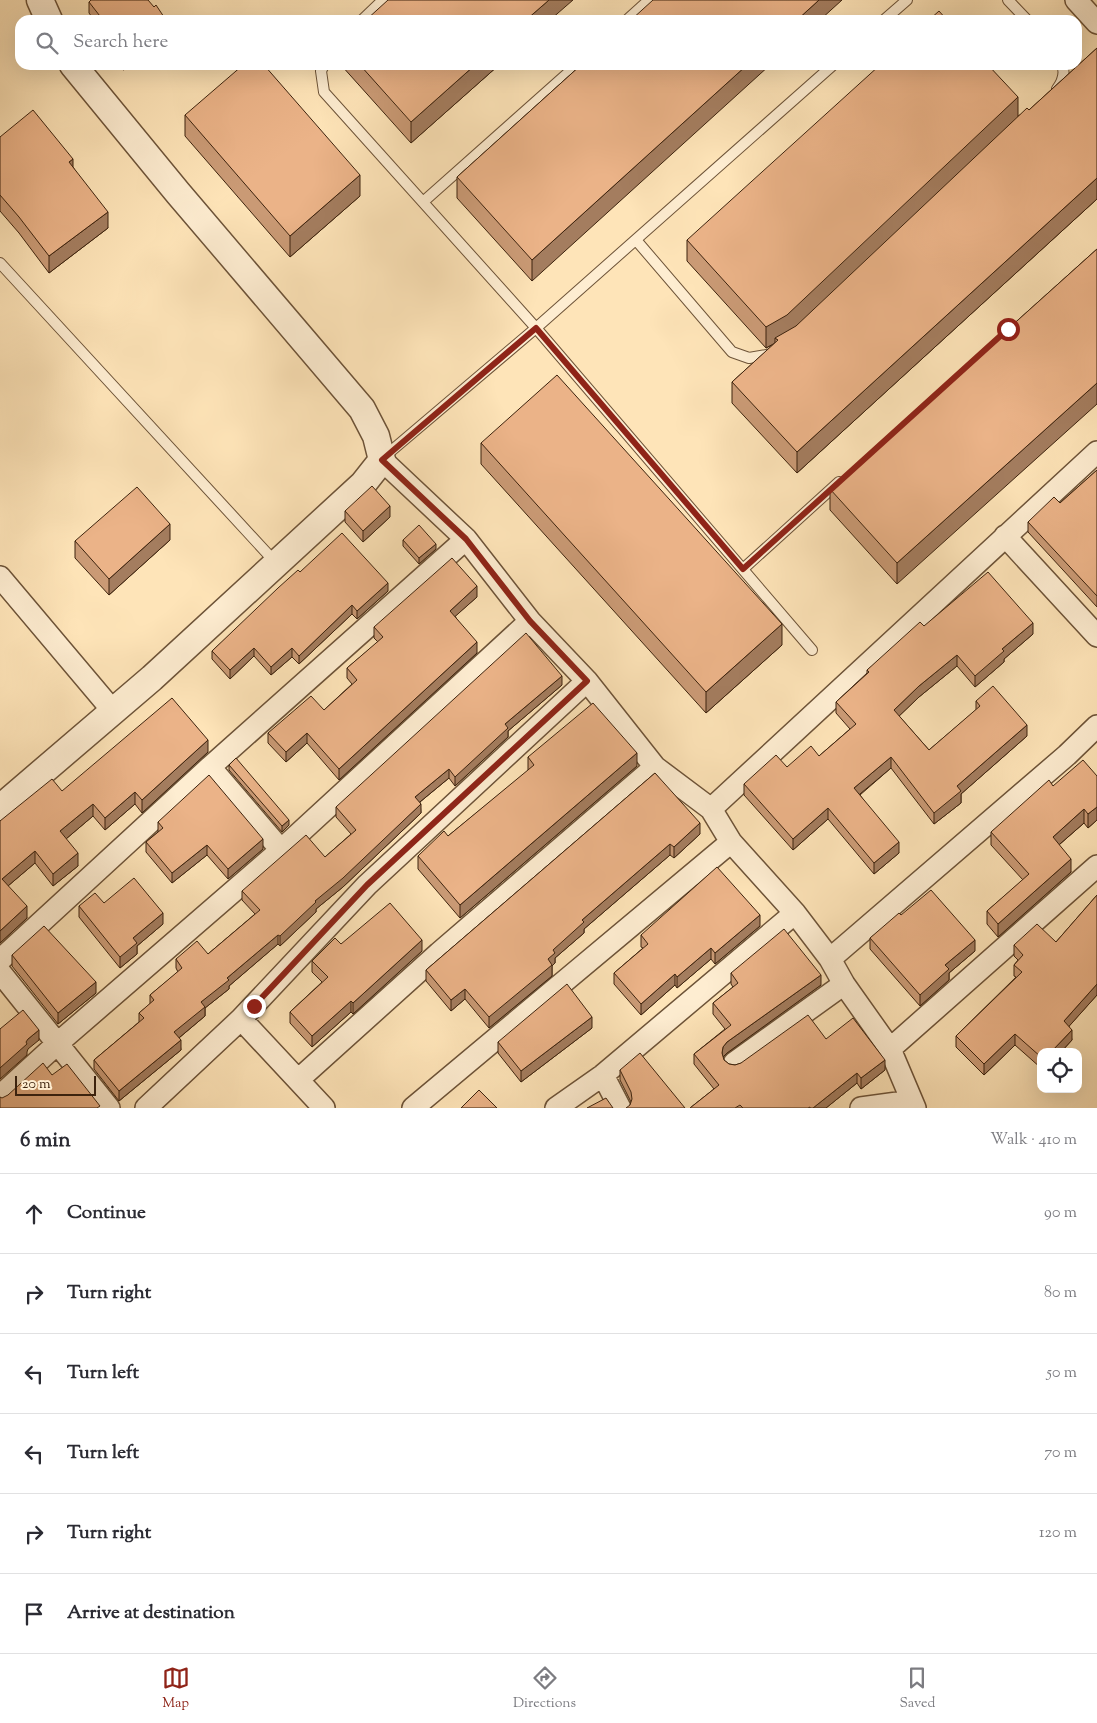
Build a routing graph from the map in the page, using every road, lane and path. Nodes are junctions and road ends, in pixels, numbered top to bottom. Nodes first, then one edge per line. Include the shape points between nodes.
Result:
1 (40, 0) edge
2 (383, 0) edge
3 (649, 0) edge
4 (906, 0) edge
5 (1008, 0) edge
6 (1076, 0) edge
7 (47, 15) edge
8 (367, 15) edge
9 (632, 15) edge
10 (890, 15) edge
11 (1022, 15) edge
12 (1097, 23) edge
13 (77, 70) edge
14 (321, 70) edge
15 (570, 70) edge
16 (827, 70) edge
17 (1064, 70) edge
18 (1054, 94) edge
19 (423, 202) junction
20 (636, 240) junction
21 (0, 263) edge
22 (536, 328) junction
23 (784, 346) edge
24 (1097, 452) edge
25 (382, 460) junction
26 (846, 476) edge
27 (1005, 536) junction
28 (466, 539) junction
29 (276, 563) junction
30 (743, 569) junction
31 (0, 577) edge
32 (530, 621) junction
33 (1097, 636) edge
34 (812, 650) dead end
35 (587, 681) junction
36 (113, 712) junction
37 (1097, 726) edge
38 (210, 767) junction
39 (655, 767) junction
40 (0, 808) edge
41 (711, 809) junction
42 (731, 842) junction
43 (281, 850) junction
44 (1097, 866) edge
45 (795, 913) junction
46 (830, 959) junction
47 (0, 960) edge
48 (0, 972) edge
49 (844, 984) junction
50 (241, 1020) junction
51 (58, 1043) junction
52 (890, 1049) junction
53 (734, 1064) edge
54 (603, 1075) junction
55 (298, 1080) junction
56 (0, 1096) edge
57 (913, 1104) edge
58 (109, 1108) edge
59 (146, 1108) edge
60 (324, 1108) edge
61 (413, 1108) edge
62 (556, 1108) edge
63 (620, 1108) edge
64 (860, 1108) edge

1 - 7 street
2 - 8 lane
3 - 9 lane
4 - 10 lane
5 - 11 lane
6 - 12 street
13 - 25 street via 362,409 376,436
14 - 19 lane via 324,92
15 - 19 lane
16 - 20 lane
17 - 18 lane via 1062,82
19 - 22 lane
20 - 22 lane
20 - 23 lane via 732,352 749,358 770,355
21 - 29 lane
22 - 25 lane
22 - 30 lane
24 - 27 street
25 - 28 street
25 - 29 street via 363,484
26 - 30 lane
27 - 33 street
27 - 41 street
28 - 32 street
28 - 38 street
29 - 36 street
30 - 34 lane
31 - 36 street
32 - 35 street
32 - 43 street
35 - 39 street
35 - 50 street via 367,885
36 - 40 street
37 - 46 street
38 - 43 street
38 - 47 street
39 - 41 street
39 - 55 street via 439,953
41 - 42 street
42 - 45 street
42 - 61 street
43 - 51 street
44 - 52 street
45 - 46 street
45 - 54 street
46 - 49 street
48 - 51 street
49 - 52 street
49 - 53 street
50 - 55 street
50 - 59 street
51 - 56 street
51 - 58 street
52 - 57 street
54 - 62 street
54 - 63 street
55 - 60 street
57 - 64 street

